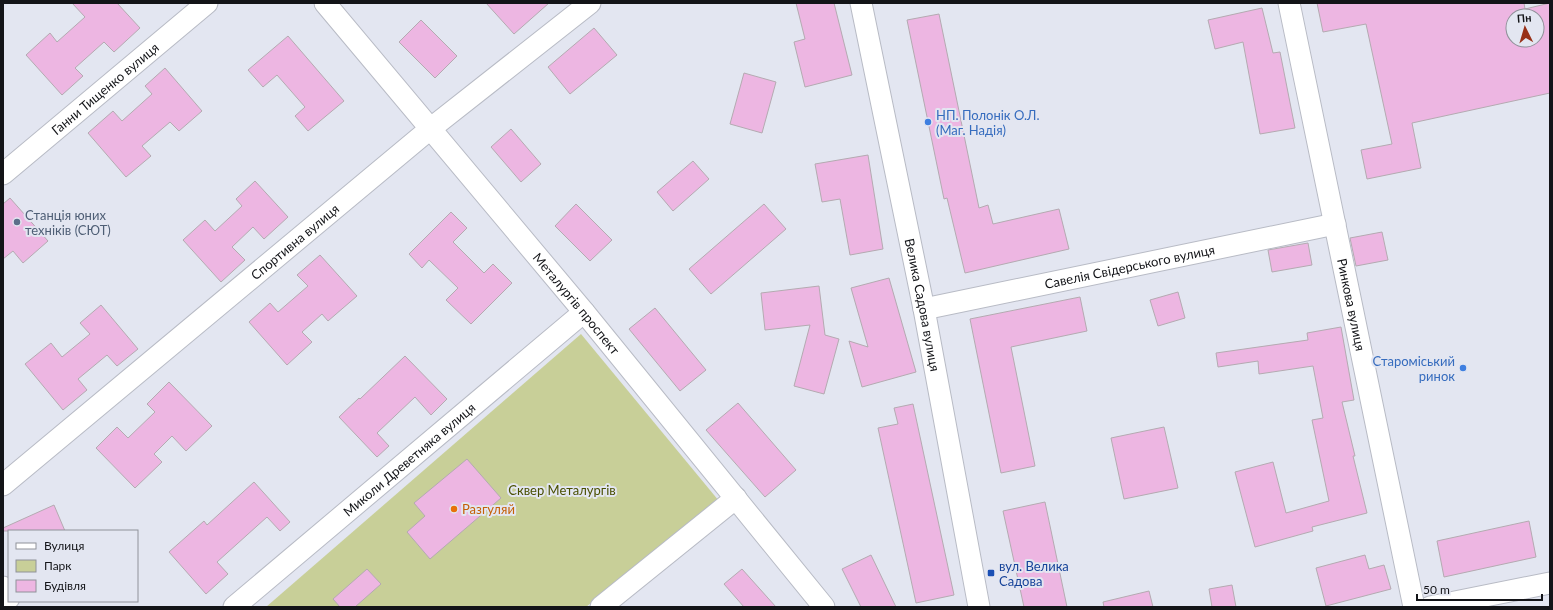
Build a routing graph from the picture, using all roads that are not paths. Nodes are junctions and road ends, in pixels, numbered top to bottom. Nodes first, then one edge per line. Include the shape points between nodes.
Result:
1 (206, 3) edge
2 (325, 3) edge
3 (590, 3) edge
4 (861, 3) edge
5 (1289, 3) edge
6 (430, 128) junction
7 (3, 174) edge
8 (1335, 224) junction
9 (924, 309) junction
10 (584, 312) junction
11 (3, 485) edge
12 (736, 498) junction
13 (1550, 583) edge
14 (3, 587) edge
15 (8, 596) edge
16 (234, 607) edge
17 (602, 607) edge
18 (824, 607) edge
19 (979, 607) edge
20 (1414, 607) edge
21 (1430, 607) edge

1 - 7 street, Ганни Тищенко вулиця
2 - 6 street, Металургів проспект
3 - 6 street, Спортивна вулиця
4 - 9 street, Велика Садова вулиця
5 - 8 street, Ринкова вулиця
6 - 10 street, Металургів проспект
6 - 11 street, Спортивна вулиця
8 - 9 street, Савелія Свідерського вулиця
8 - 20 street, Ринкова вулиця
9 - 19 street, Велика Садова вулиця
10 - 12 street, Металургів проспект
10 - 16 street, Миколи Древетняка вулиця
12 - 17 street
12 - 18 street, Металургів проспект
13 - 21 street
14 - 15 street

